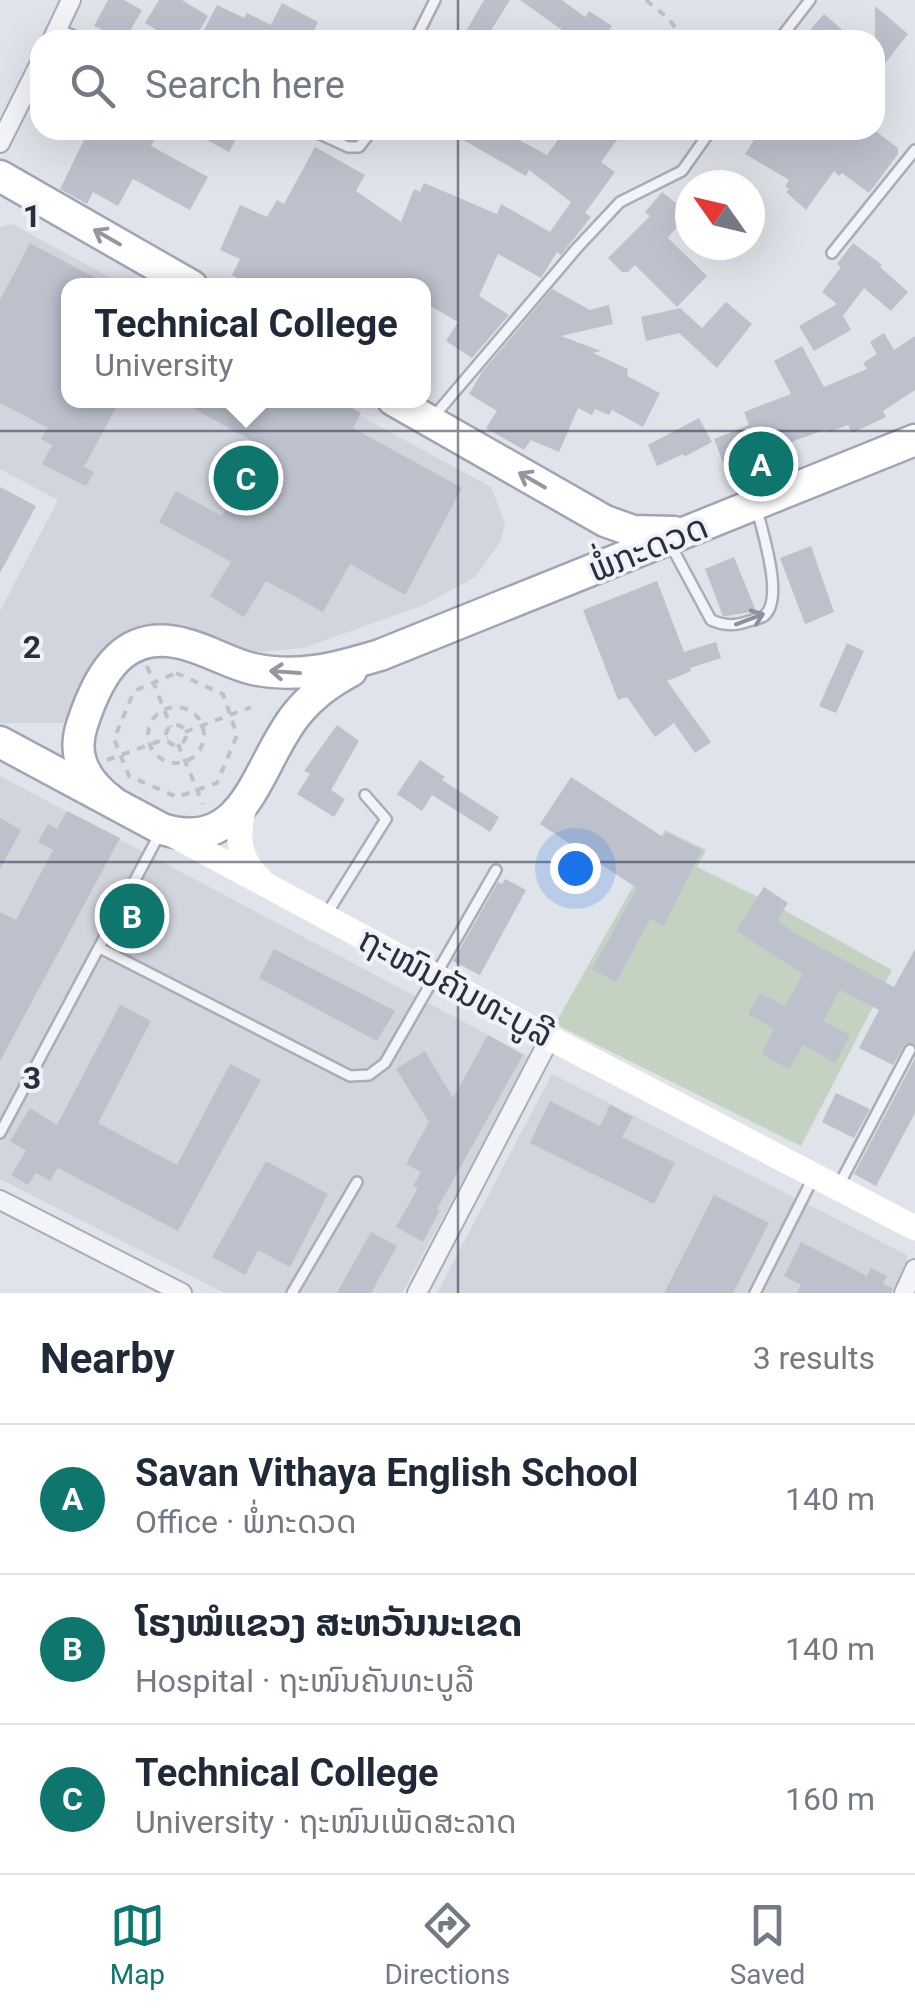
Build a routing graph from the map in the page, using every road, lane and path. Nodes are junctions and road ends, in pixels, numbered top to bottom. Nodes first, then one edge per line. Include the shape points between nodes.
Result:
1 (71, 0) edge
2 (434, 0) edge
3 (646, 0) edge
4 (810, 0) edge
5 (56, 30) edge
6 (420, 30) edge
7 (677, 30) edge
8 (787, 30) edge
9 (30, 83) edge
10 (332, 140) edge
11 (364, 140) edge
12 (704, 140) edge
13 (0, 143) edge
14 (915, 150) edge
15 (0, 176) edge
16 (832, 253) dead end
17 (178, 278) edge
18 (408, 408) edge
19 (430, 421) junction
20 (915, 440) edge
21 (574, 504) junction
22 (756, 506) junction
23 (678, 536) junction
24 (563, 582) junction
25 (380, 655) junction
26 (146, 664) dead end
27 (154, 682) junction
28 (251, 707) dead end
29 (165, 711) junction
30 (230, 715) junction
31 (200, 726) junction
32 (172, 727) junction
33 (185, 732) junction
34 (168, 738) junction
35 (0, 742) edge
36 (150, 744) junction
37 (178, 744) junction
38 (120, 755) junction
39 (185, 760) junction
40 (82, 769) junction
41 (365, 796) dead end
42 (246, 800) junction
43 (113, 802) junction
44 (162, 829) junction
45 (496, 870) dead end
46 (271, 888) junction
47 (324, 917) junction
48 (100, 948) junction
49 (435, 976) junction
50 (550, 1038) junction
51 (910, 1050) dead end
52 (0, 1133) edge
53 (814, 1175) junction
54 (356, 1182) dead end
55 (837, 1187) junction
56 (0, 1200) edge
57 (915, 1228) edge
58 (915, 1269) edge
59 (182, 1293) edge
60 (292, 1293) edge
61 (418, 1293) edge
62 (754, 1293) edge
63 (904, 1293) edge

1 - 5 street
2 - 6 lane
3 - 7 path
4 - 8 lane
9 - 13 street
10 - 11 lane via 348,148
12 - 19 lane via 682,171 620,202
14 - 16 lane
17 -> 15 main road
18 - 19 main road
21 -> 19 main road
20 - 22 main road, ພໍ່ກະດວດ
21 - 23 main road via 633,531
21 - 24 main road via 593,540 585,565
22 - 23 main road, ພໍ່ກະດວດ
23 -> 22 lane via 711,620 738,625 763,616 774,584
23 - 24 main road, ພໍ່ກະດວດ
24 - 25 main road, ພໍ່ກະດວດ
25 -> 40 main road via 288,673 171,641 132,647 102,674 84,716 78,736
25 - 42 main road via 336,679 296,715
26 - 27 path
27 - 29 path
27 - 30 path via 176,672 223,694
27 - 38 path via 134,691 114,739
28 - 30 path
29 - 31 path via 179,706 196,714
29 - 32 path
29 - 36 path via 154,715 146,733
30 - 31 path
30 - 38 path via 238,736 217,783 177,797 130,776
31 - 33 path
31 - 39 path via 205,738 198,755
32 - 33 path
32 - 34 path
33 - 37 path
34 - 36 path
34 - 37 path
35 - 43 main road, ຖະໜົນຄັນທະບູລີ
36 - 38 path
36 - 39 path via 156,758
37 - 39 path
38 - 40 path
40 - 43 main road
41 - 47 lane via 386,819
42 - 44 main road via 214,830
42 - 46 street via 239,826 242,854 247,868
43 - 44 main road, ຖະໜົນຄັນທະບູລີ
44 - 46 street, ຖະໜົນຄັນທະບູລີ
44 - 48 lane
45 - 49 lane
46 - 47 street, ຖະໜົນຄັນທະບູລີ
47 - 49 street, ຖະໜົນຄັນທະບູລີ
48 - 49 lane via 350,1076 368,1076 385,1063
48 - 52 lane
49 - 50 street, ຖະໜົນຄັນທະບູລີ
50 - 53 street, ຖະໜົນຄັນທະບູລີ
50 - 61 street
51 - 55 lane
53 - 55 street, ຖະໜົນຄັນທະບູລີ
53 - 62 lane
54 - 60 lane
55 - 57 street, ຖະໜົນຄັນທະບູລີ
56 - 59 street
58 - 63 street

